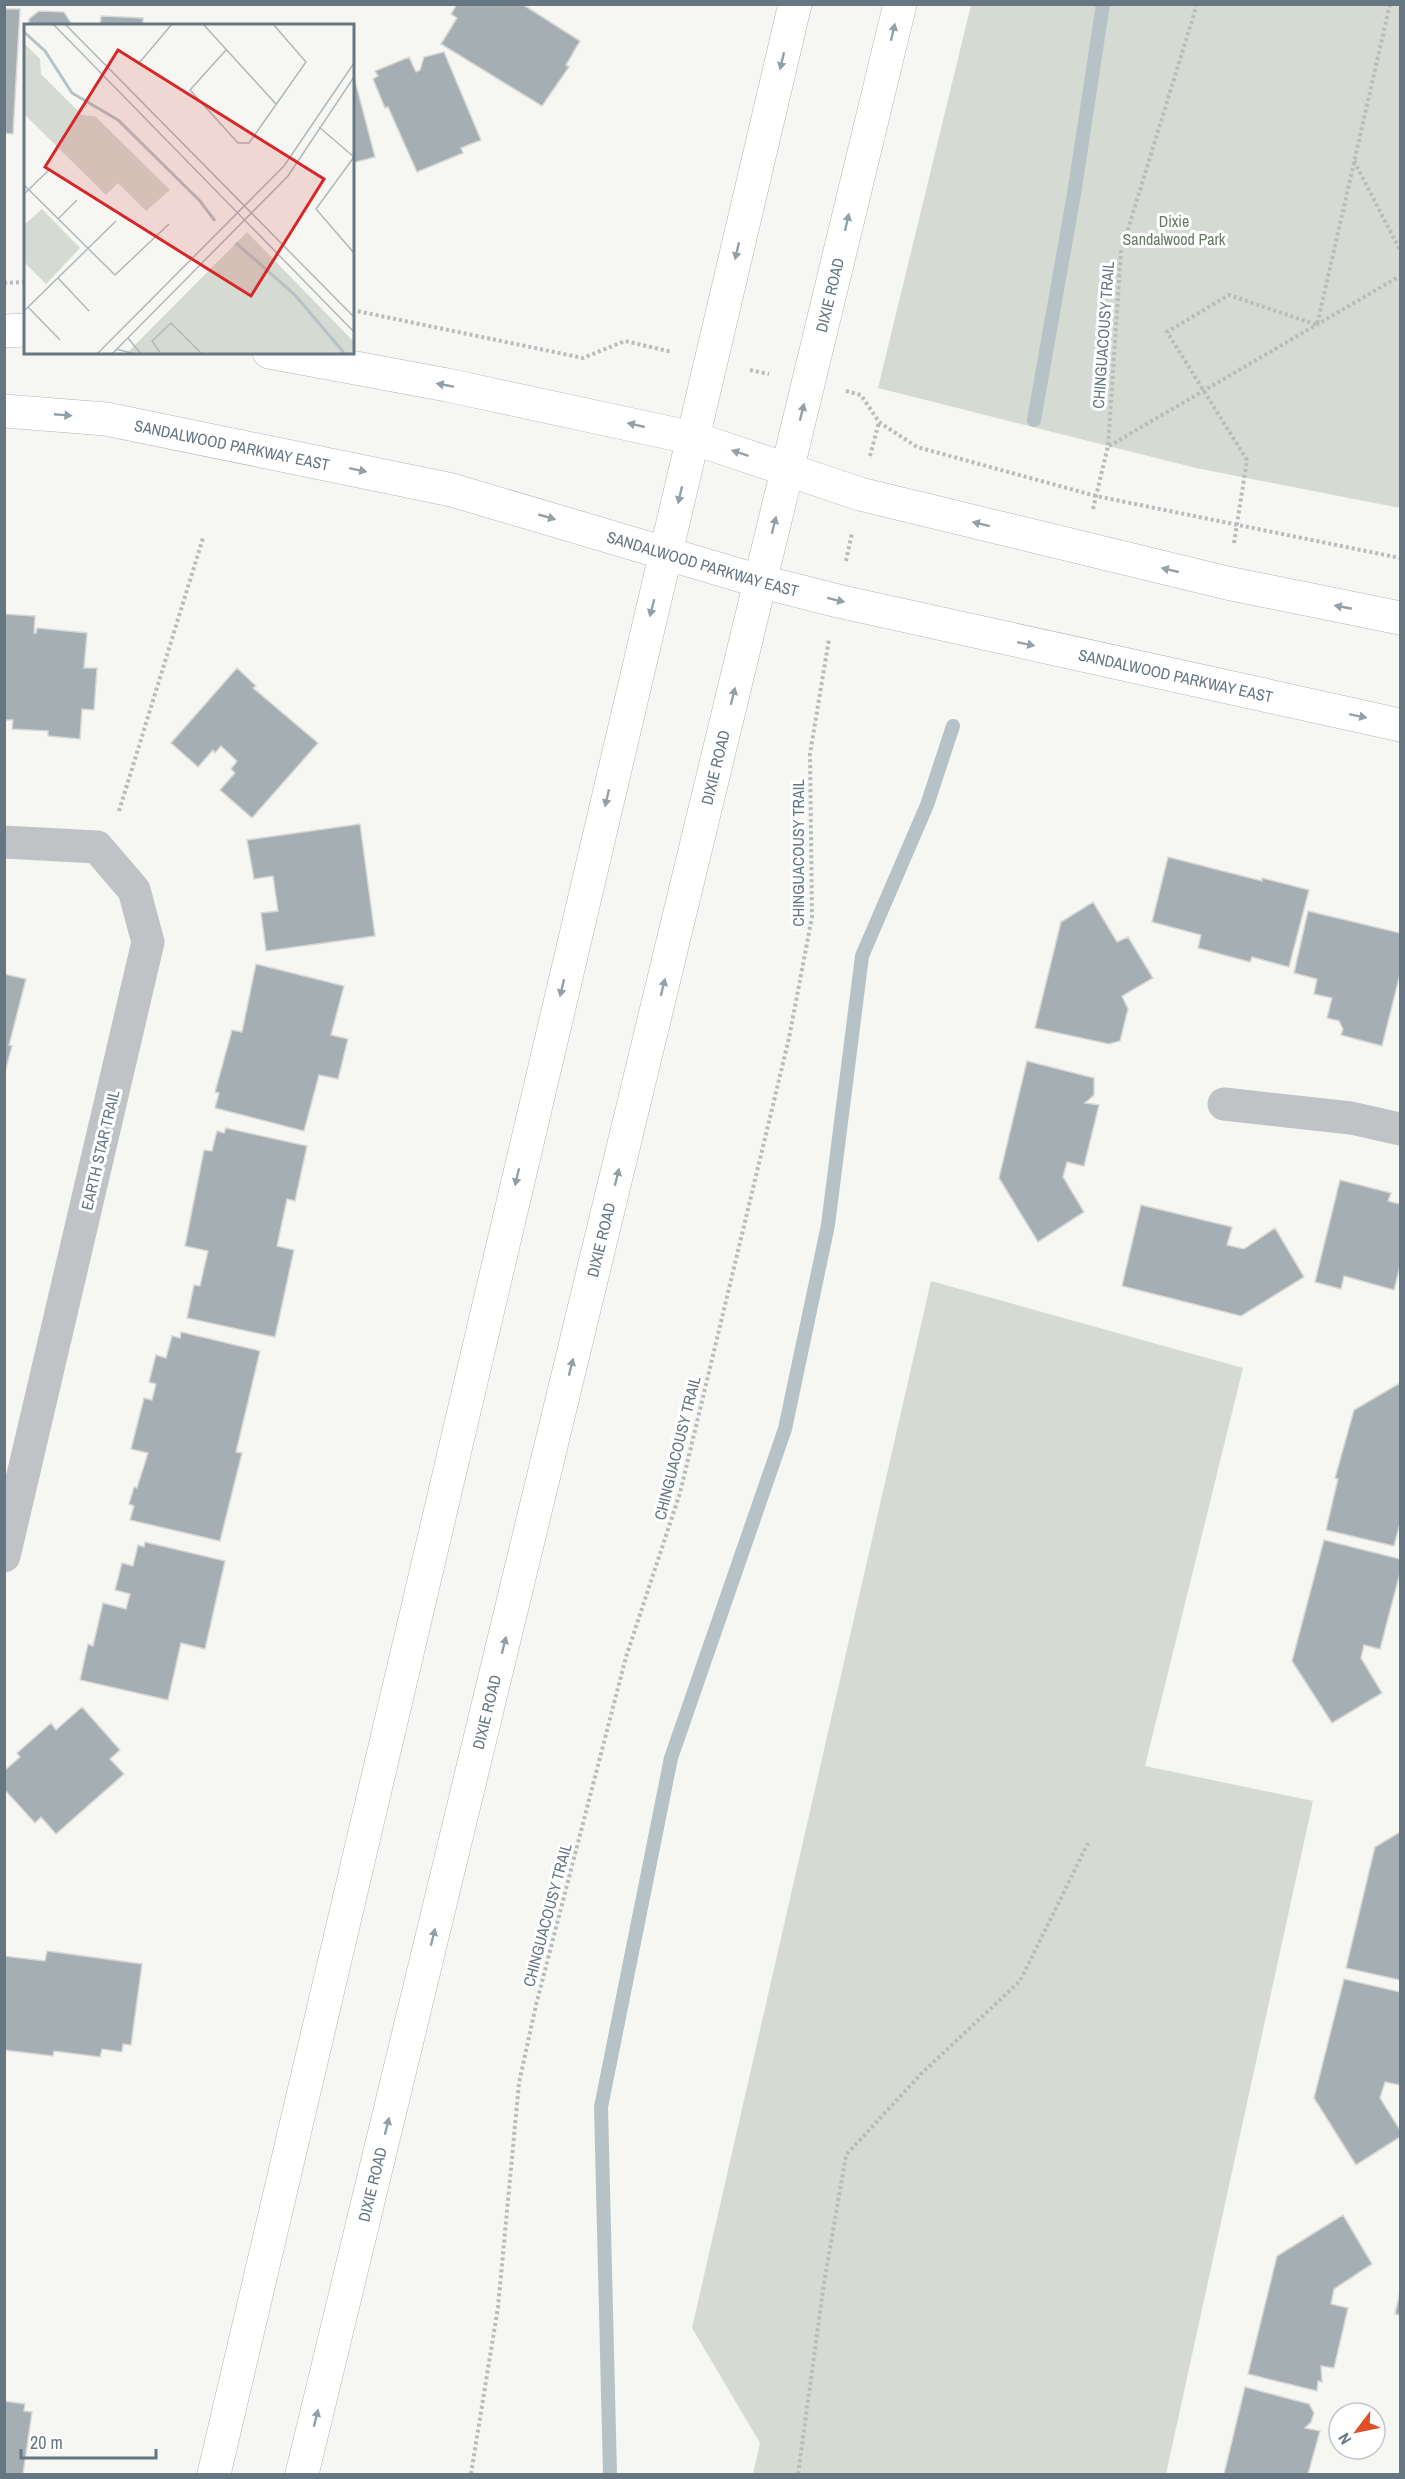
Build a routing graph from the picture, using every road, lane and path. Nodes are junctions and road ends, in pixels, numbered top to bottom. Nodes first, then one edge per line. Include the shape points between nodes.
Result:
1 (795, 4) edge
2 (900, 4) edge
3 (1197, 4) edge
4 (1390, 4) edge
5 (1354, 161) junction
6 (1401, 250) edge
7 (1401, 276) edge
8 (24, 282) edge
9 (4, 283) edge
10 (354, 310) edge
11 (1317, 325) junction
12 (24, 330) edge
13 (4, 331) edge
14 (625, 341) dead end
15 (280, 354) edge
16 (1203, 391) junction
17 (861, 395) dead end
18 (4, 411) edge
19 (879, 422) junction
20 (693, 438) junction
21 (1108, 446) junction
22 (788, 468) junction
23 (860, 494) junction
24 (1096, 496) junction
25 (1237, 526) junction
26 (203, 538) dead end
27 (667, 552) junction
28 (1401, 558) edge
29 (759, 581) junction
30 (1227, 583) junction
31 (838, 601) junction
32 (1401, 618) edge
33 (1401, 725) edge
34 (118, 811) dead end
35 (4, 842) edge
36 (1224, 1104) dead end
37 (1401, 1130) edge
38 (4, 1556) edge
39 (1088, 1843) dead end
40 (214, 2475) edge
41 (302, 2475) edge
42 (471, 2475) edge
43 (798, 2475) edge

1 -> 20 main road
22 -> 2 main road, DIXIE ROAD
3 - 21 path, CHINGUACOUSY TRAIL via 1121,252
4 - 5 path
5 - 6 path
5 - 11 path
7 - 11 path
8 - 9 path
10 - 14 path via 583,358
11 - 16 path
11 - 16 path via 1229,295 1167,332
12 - 13 main road
20 -> 15 main road
16 - 21 path
16 - 25 path via 1247,460
17 - 19 path
18 -> 27 main road, SANDALWOOD PARKWAY EAST via 106,419 452,490
19 - 23 path, CHINGUACOUSY TRAIL
19 - 24 path via 917,447
22 -> 20 main road
20 -> 27 main road
21 - 24 path, CHINGUACOUSY TRAIL
22 - 23 main road
29 -> 22 main road, DIXIE ROAD
30 -> 23 main road
23 - 31 path, CHINGUACOUSY TRAIL
24 - 25 path
25 - 28 path
25 - 30 path
26 - 34 path
27 - 29 main road, SANDALWOOD PARKWAY EAST
27 -> 40 main road
29 -> 31 main road, SANDALWOOD PARKWAY EAST
41 -> 29 main road, DIXIE ROAD
32 -> 30 main road
31 -> 33 main road, SANDALWOOD PARKWAY EAST
31 - 42 path, CHINGUACOUSY TRAIL via 820,682 810,754 813,917 789,1038 680,1492 626,1657 536,2005 519,2083 498,2307
35 - 38 street, EARTH STAR TRAIL via 97,848 134,890 148,942
36 - 37 street via 1352,1118
39 - 43 path via 1020,1981 921,2074 846,2156

